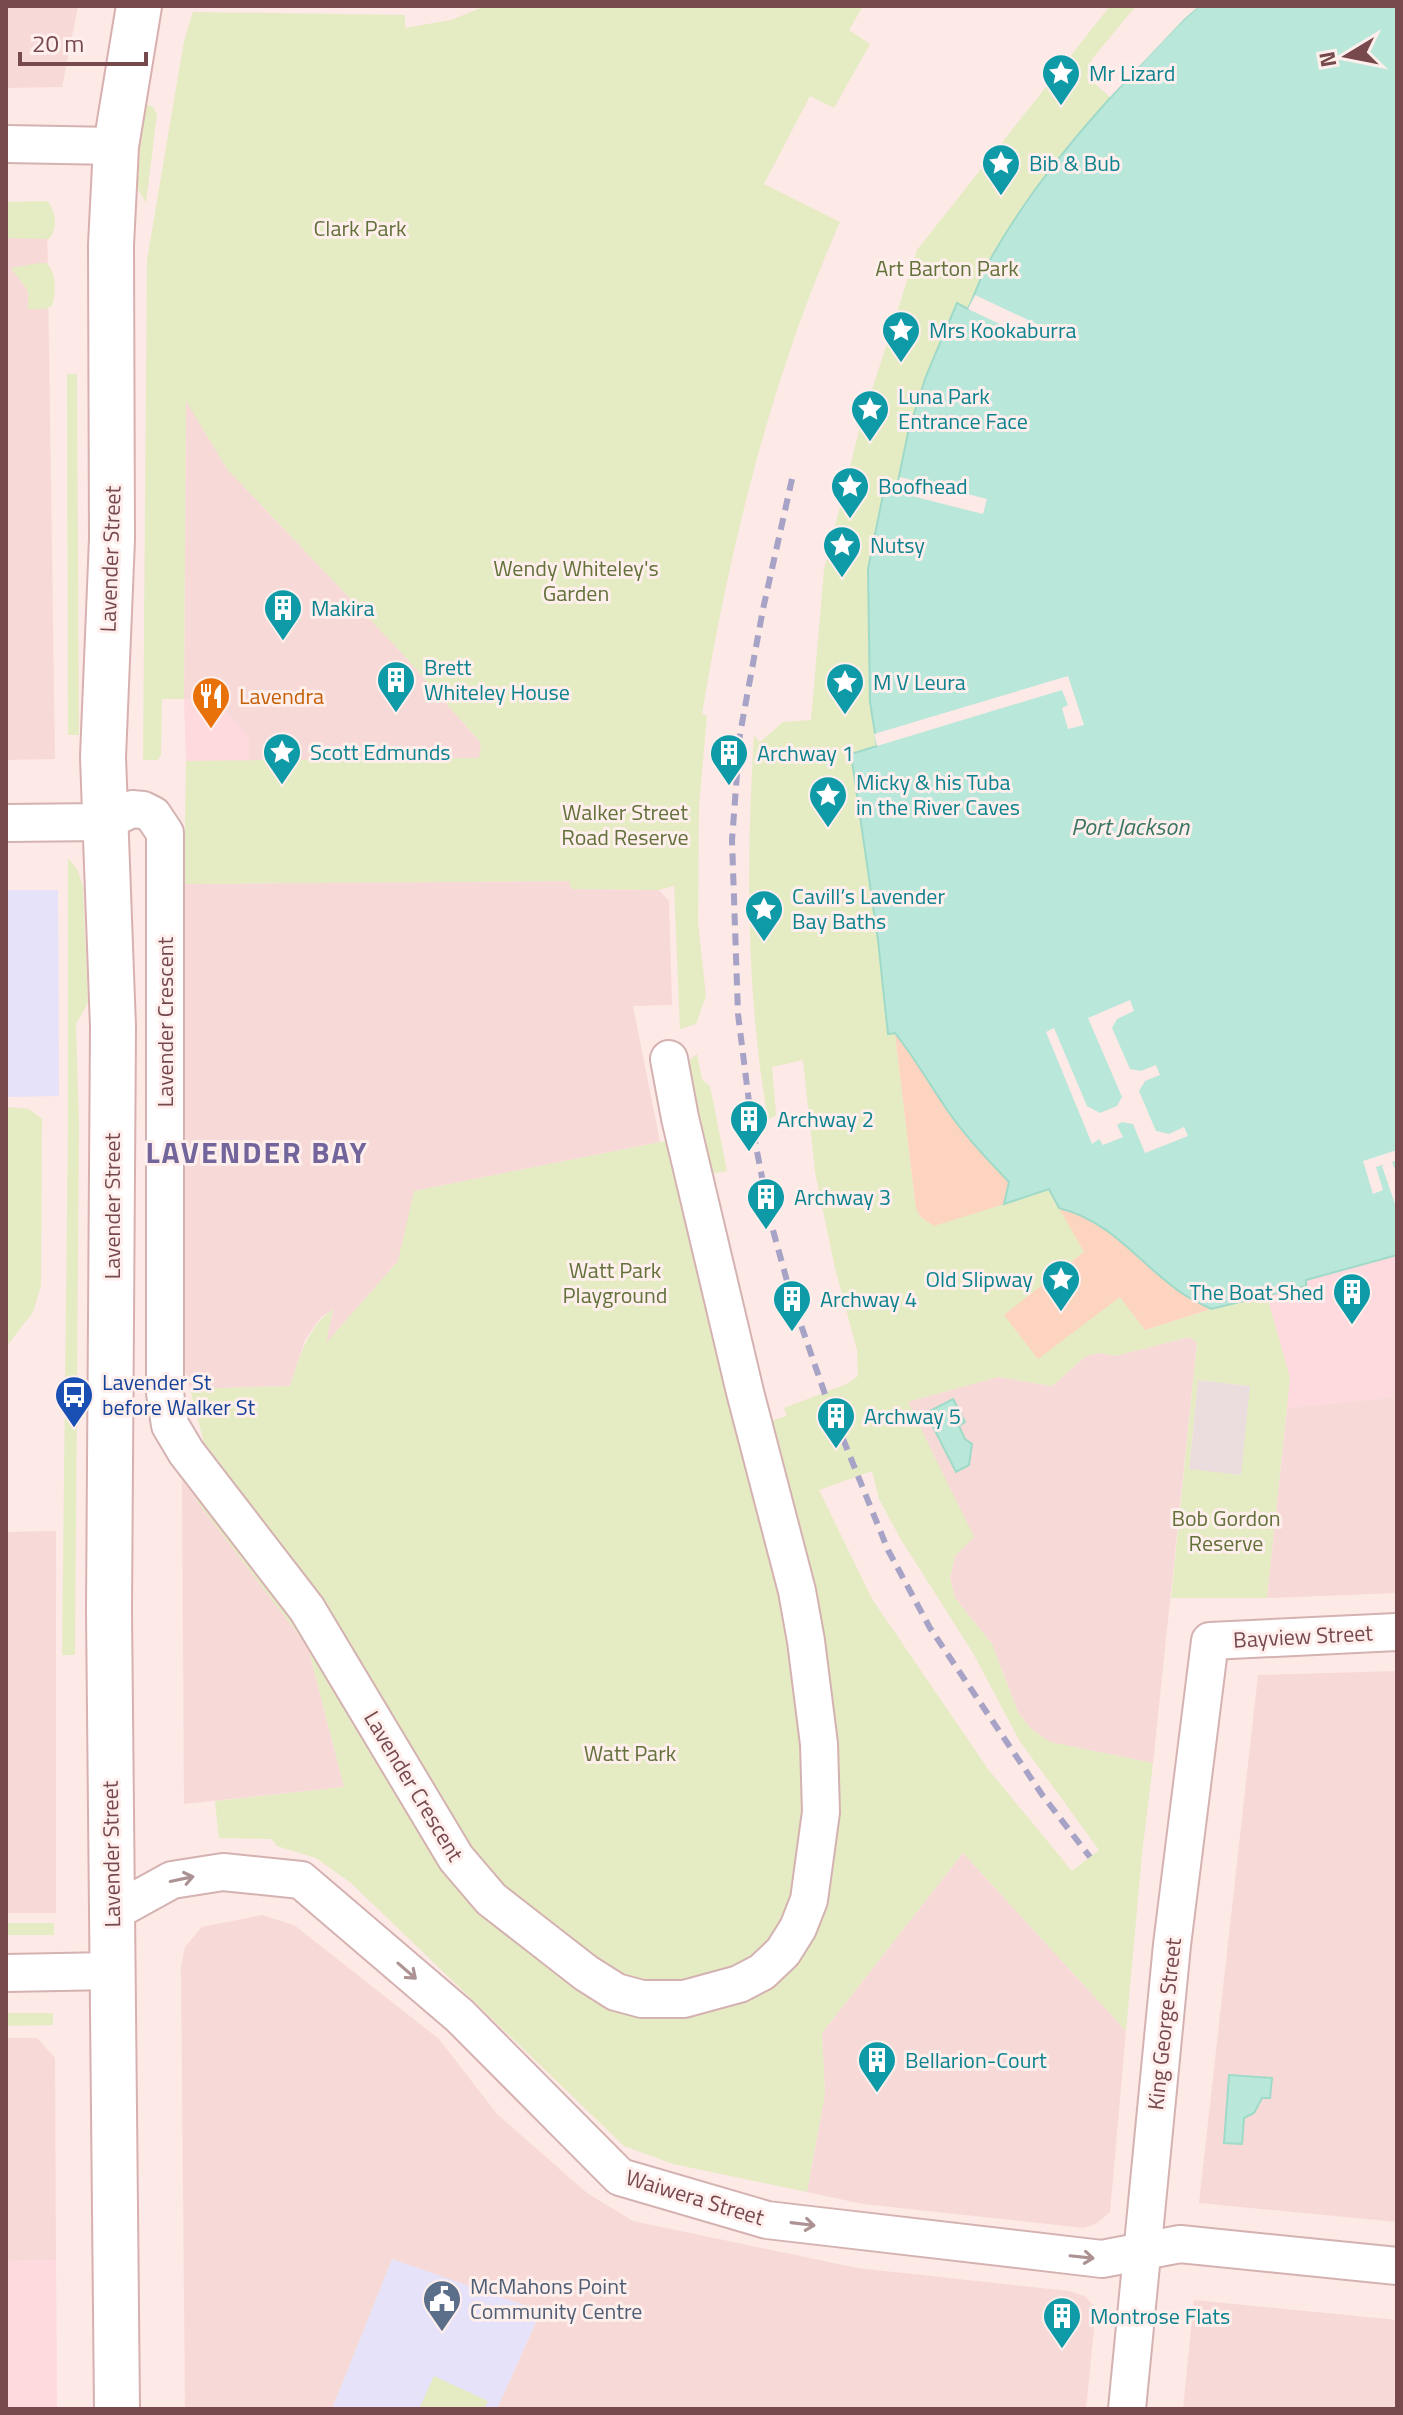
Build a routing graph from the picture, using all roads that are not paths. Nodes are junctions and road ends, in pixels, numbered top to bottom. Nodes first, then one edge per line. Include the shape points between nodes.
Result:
1 (139, 6) edge
2 (6, 144) edge
3 (116, 146) junction
4 (104, 822) junction
5 (6, 823) edge
6 (669, 1059) dead end
7 (1397, 1632) edge
8 (1210, 1641) joint
9 (112, 1913) junction
10 (112, 1971) junction
11 (6, 1973) edge
12 (1140, 2251) junction
13 (1397, 2266) edge
14 (117, 2409) edge
15 (1127, 2409) edge

1 - 3 street, Lavender Street
2 - 3 street
3 - 4 street, Lavender Street
4 - 5 street
4 - 6 street, Lavender Crescent via 132,809 143,810 165,833 165,1393 174,1432 307,1609 456,1858 491,1899 616,1992 664,2001 739,1984 783,1952 809,1900 821,1812 819,1744 797,1591 745,1392
4 - 9 street, Lavender Street via 113,1027
7 - 8 street, Bayview Street
8 - 12 street, King George Street
9 - 10 street, Lavender Street
9 -> 12 street, Waiwera Street via 172,1880 223,1872 301,1880 460,2016 620,2177 767,2220 1102,2259
10 - 11 street
10 - 14 street, Lavender Street
12 - 13 street, Waiwera Street via 1180,2244
12 - 15 street, King George Street

